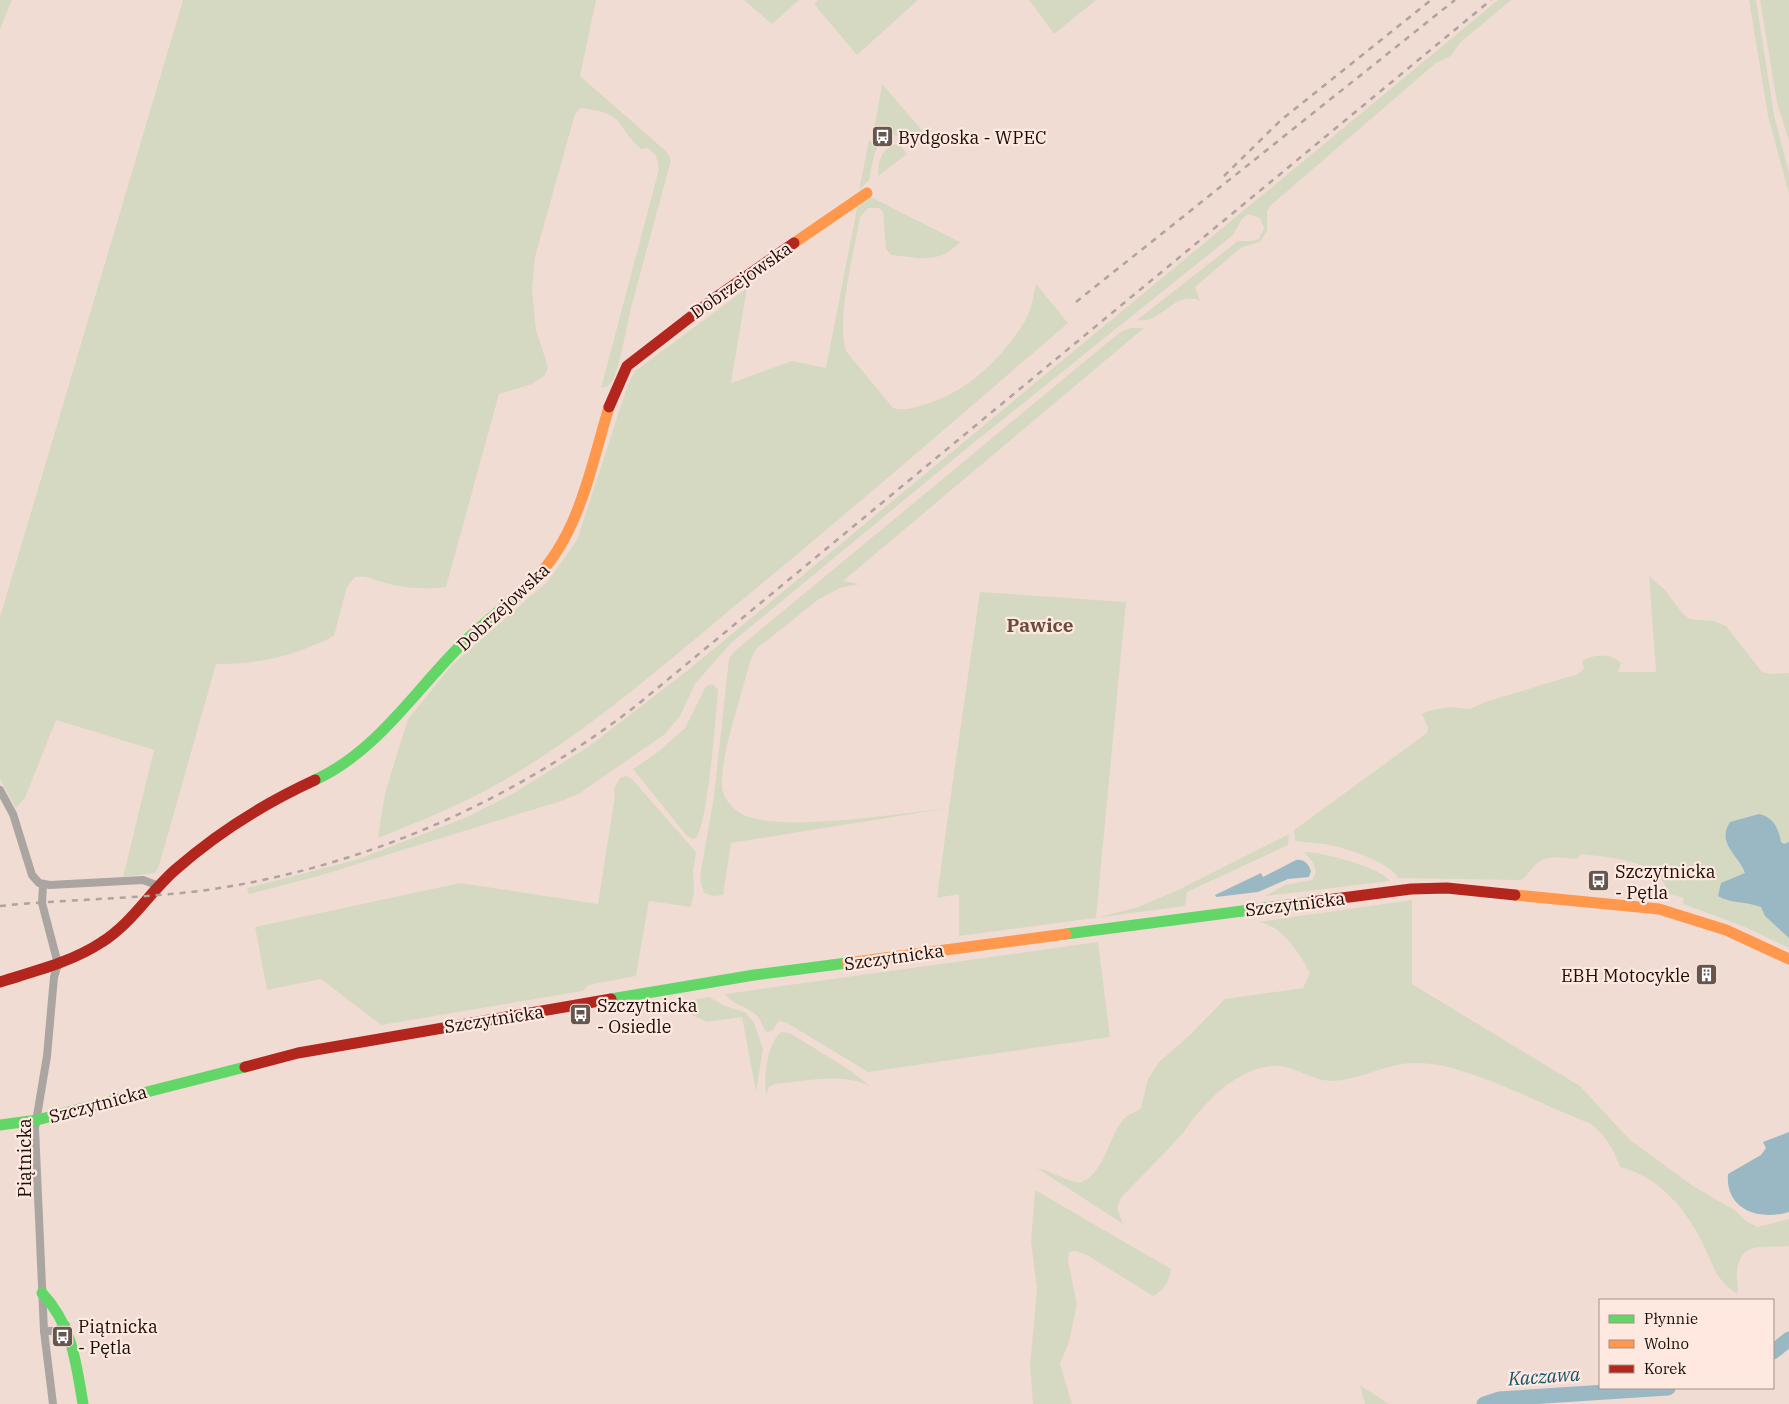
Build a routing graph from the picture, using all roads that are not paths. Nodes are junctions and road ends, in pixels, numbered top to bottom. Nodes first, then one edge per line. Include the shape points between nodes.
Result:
1 (866, 193) dead end
2 (0, 790) edge
3 (43, 885) junction
4 (159, 886) junction
5 (1789, 959) edge
6 (58, 964) junction
7 (0, 982) edge
8 (37, 1120) junction
9 (0, 1126) edge
10 (42, 1293) junction
11 (66, 1325) junction
12 (44, 1331) junction
13 (53, 1404) edge
14 (83, 1404) edge

1 - 4 street, Dobrzejowska via 715,298 627,366 613,395 574,522 542,574 460,645 368,744 337,770 285,794 215,837
2 - 3 street via 13,814 32,875
3 - 4 street via 143,880
3 - 6 street, Piątnicka via 42,903
4 - 6 street, Dobrzejowska via 104,942
5 - 8 street, Szczytnicka via 1724,928 1660,909 1447,888 1411,889 754,975 343,1044
6 - 7 street, Dobrzejowska
6 - 8 street, Piątnicka
8 - 9 street, Szczytnicka
8 - 10 street, Piątnicka
10 - 11 street via 61,1313
10 - 12 street, Piątnicka
11 - 12 street via 55,1331
11 - 14 street via 74,1346
12 - 13 street, Piątnicka

